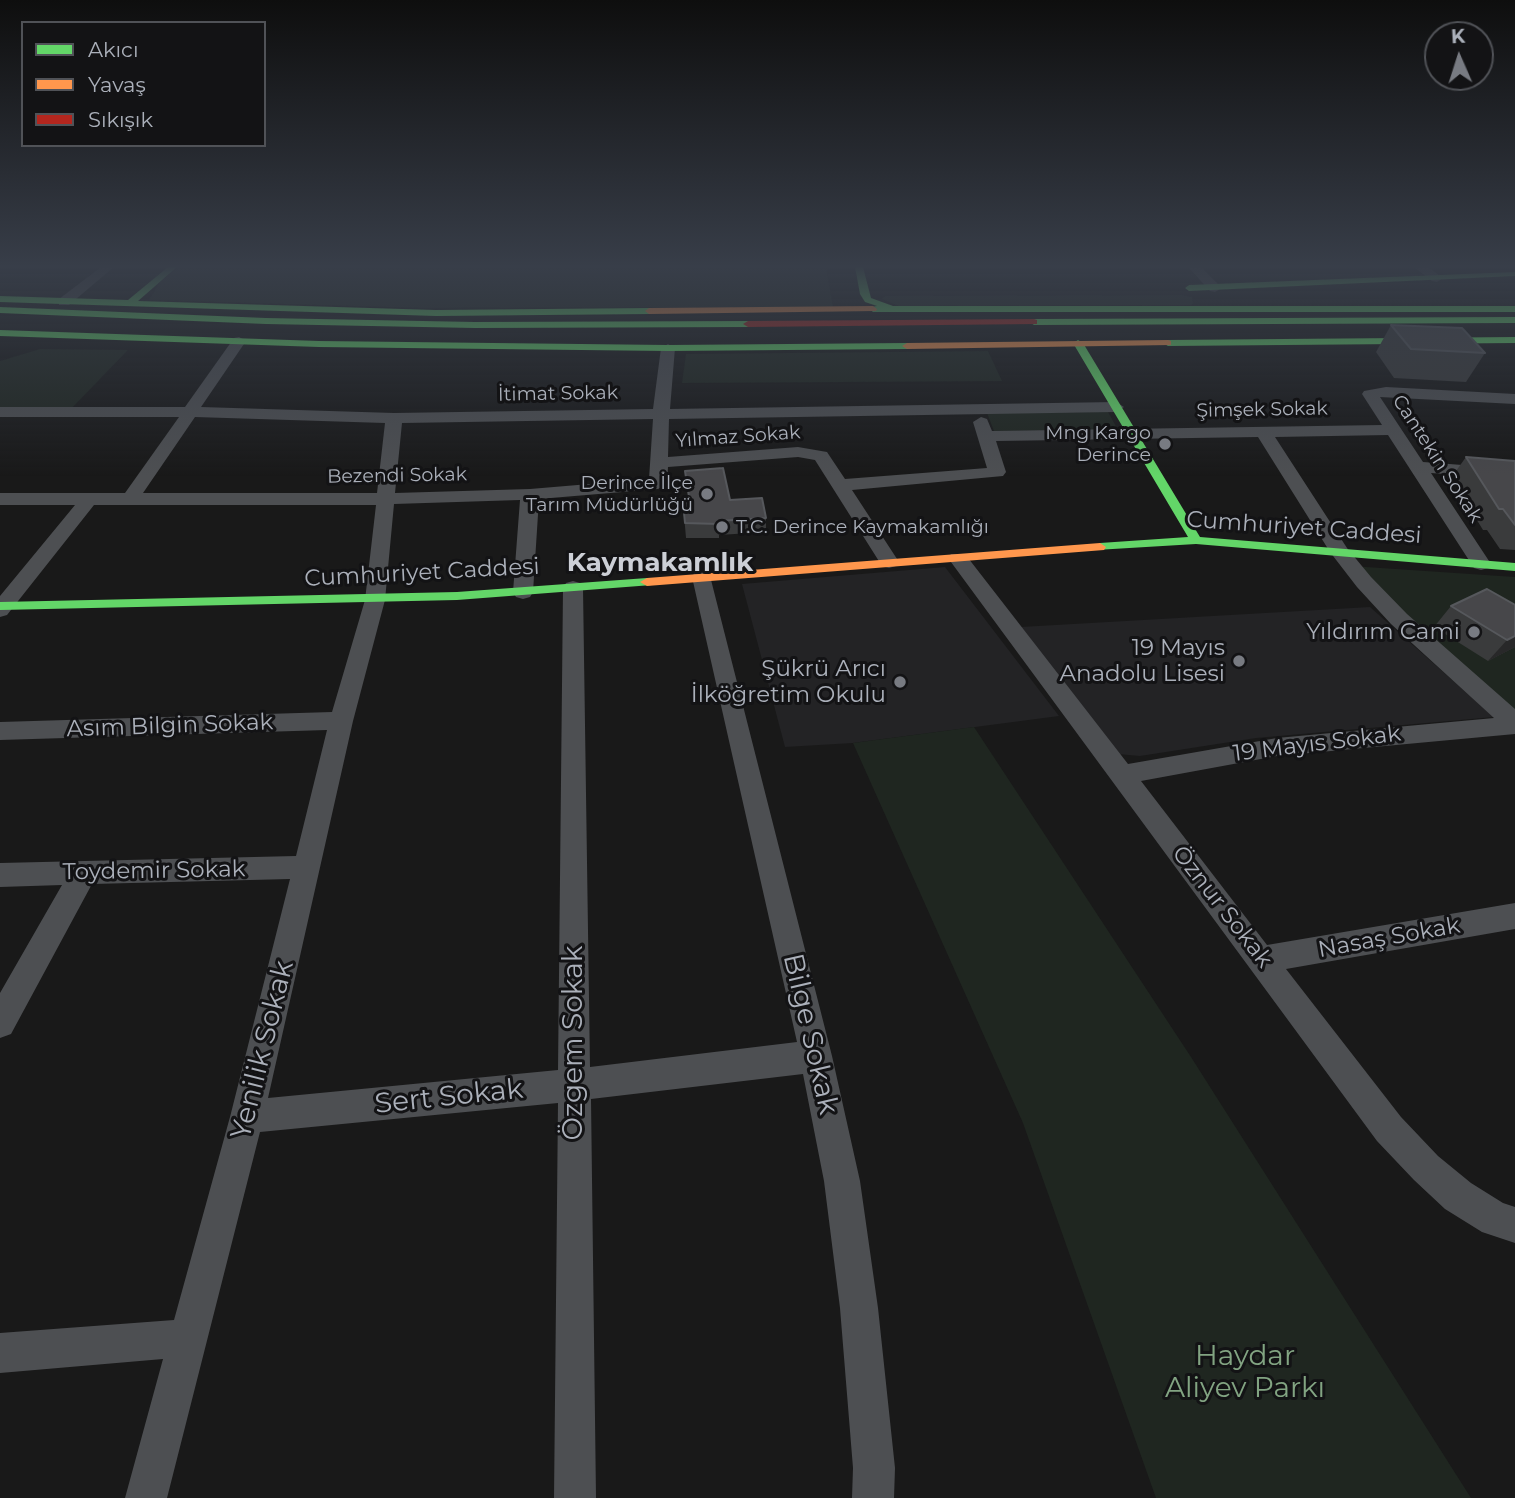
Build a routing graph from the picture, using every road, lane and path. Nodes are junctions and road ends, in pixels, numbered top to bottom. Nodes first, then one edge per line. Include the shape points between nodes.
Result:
1 (73, 337) edge
2 (106, 337) edge
3 (845, 337) edge
4 (1515, 340) edge
5 (239, 341) junction
6 (1078, 343) junction
7 (998, 344) junction
8 (668, 348) junction
9 (16, 350) dead end
10 (1515, 399) edge
11 (1116, 407) junction
12 (977, 409) junction
13 (0, 412) edge
14 (191, 412) junction
15 (661, 414) junction
16 (394, 418) junction
17 (1262, 430) junction
18 (1393, 430) junction
19 (1132, 433) junction
20 (986, 436) junction
21 (658, 463) junction
22 (1417, 467) junction
23 (1515, 474) edge
24 (841, 485) junction
25 (530, 494) junction
26 (131, 498) junction
27 (0, 499) edge
28 (89, 499) junction
29 (386, 499) junction
30 (1196, 540) junction
31 (1340, 552) junction
32 (958, 558) junction
33 (888, 562) junction
34 (1481, 564) junction
35 (1515, 567) edge
36 (702, 577) junction
37 (573, 588) junction
38 (523, 592) junction
39 (375, 600) junction
40 (1, 607) edge
41 (341, 721) junction
42 (1515, 724) edge
43 (0, 731) edge
44 (1120, 775) junction
45 (307, 867) junction
46 (84, 873) junction
47 (0, 875) edge
48 (1515, 916) edge
49 (1263, 959) junction
50 (0, 1023) edge
51 (816, 1056) junction
52 (574, 1085) junction
53 (247, 1117) junction
54 (1515, 1225) edge
55 (188, 1338) junction
56 (0, 1353) edge
57 (146, 1498) edge
58 (575, 1498) edge
59 (873, 1498) edge

1 - 9 main road
2 - 5 main road
3 - 7 main road
4 - 6 main road
5 - 8 main road
5 - 14 street
6 - 7 main road
6 - 11 main road
7 - 8 main road
8 - 15 street, Bezendi Sokak
10 - 18 street, Cantekin Sokak via 1372,392 1370,396
11 - 12 street, İtimat Sokak
11 - 19 main road
12 - 15 street, İtimat Sokak
12 - 20 street
13 - 14 street, İtimat Sokak
14 - 16 street, İtimat Sokak
14 - 26 street
15 - 16 street, İtimat Sokak
15 - 21 street, Bezendi Sokak
16 - 29 street, Yenilik Sokak
17 - 18 street, Şimşek Sokak
17 - 19 street, Şimşek Sokak
17 - 31 street
18 - 22 street, Cantekin Sokak
19 - 20 street, Şimşek Sokak
19 - 30 main road
20 - 24 street via 997,472
21 - 24 street, Yılmaz Sokak via 807,452 824,459
21 - 25 street, Bezendi Sokak via 658,484
22 - 23 street
22 - 34 street, Cantekin Sokak
24 - 33 street, Yılmaz Sokak
25 - 29 street, Bezendi Sokak
25 - 38 street
26 - 28 street, Bezendi Sokak
26 - 29 street, Bezendi Sokak
27 - 28 street, Bezendi Sokak
28 - 40 street
29 - 39 street, Yenilik Sokak
30 - 31 main road, Cumhuriyet Caddesi
30 - 32 main road, Cumhuriyet Caddesi
31 - 34 main road, Cumhuriyet Caddesi
31 - 42 street via 1399,620
32 - 33 main road, Cumhuriyet Caddesi
32 - 44 street, Öznur Sokak
33 - 36 main road, Cumhuriyet Caddesi
34 - 35 main road, Cumhuriyet Caddesi
36 - 37 main road, Cumhuriyet Caddesi
36 - 51 street, Bilge Sokak
37 - 38 main road, Cumhuriyet Caddesi
37 - 52 street, Özgem Sokak
38 - 39 main road, Cumhuriyet Caddesi
39 - 40 main road, Cumhuriyet Caddesi
39 - 41 street, Yenilik Sokak
41 - 43 street, Asım Bilgin Sokak
41 - 45 street, Yenilik Sokak
42 - 44 street, 19 Mayıs Sokak via 1277,747
44 - 49 street, Öznur Sokak
45 - 46 street, Toydemir Sokak
45 - 53 street, Yenilik Sokak
46 - 47 street, Toydemir Sokak
46 - 50 street
48 - 49 street, Nasaş Sokak
49 - 54 street, Öznur Sokak via 1389,1129 1458,1196 1495,1219
51 - 52 street, Sert Sokak
51 - 59 street, Bilge Sokak via 842,1181 859,1308
52 - 53 street, Sert Sokak
52 - 58 street, Özgem Sokak
53 - 55 street, Yenilik Sokak
55 - 56 street
55 - 57 street, Yenilik Sokak

